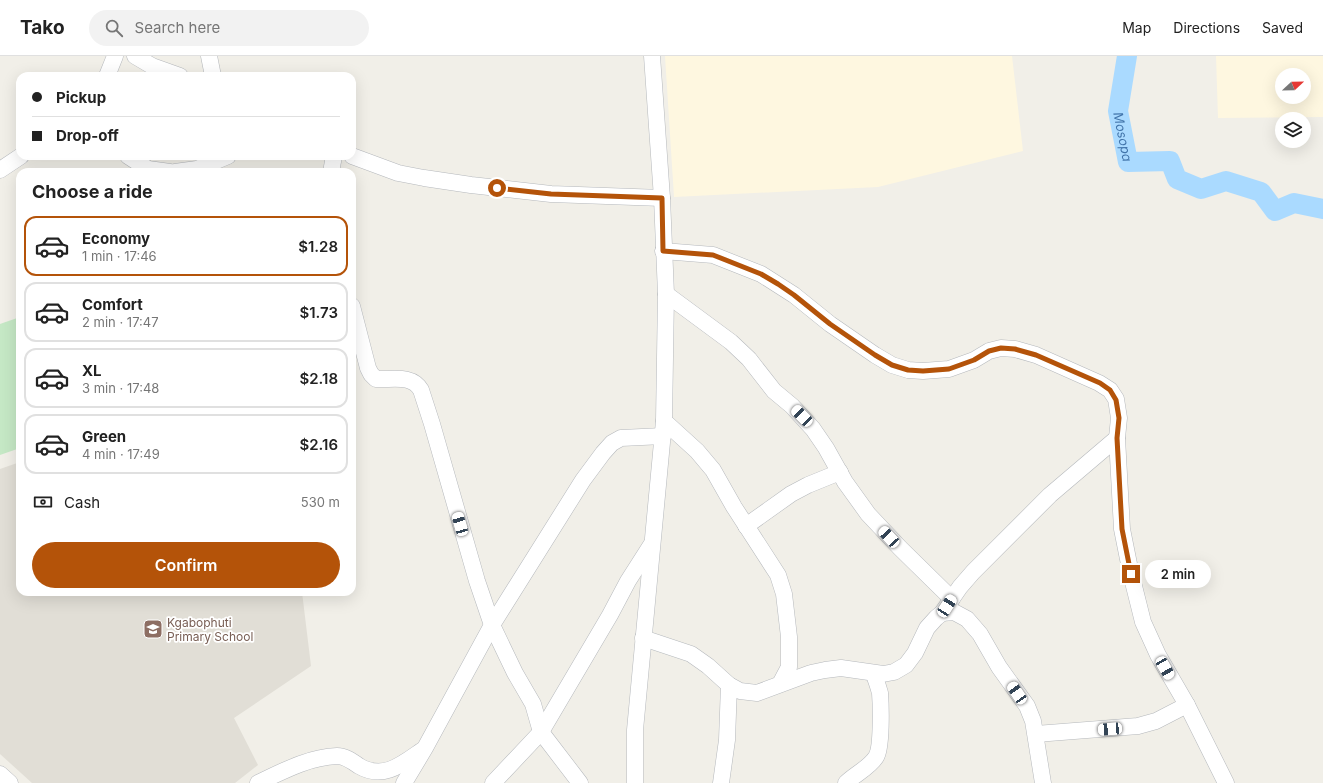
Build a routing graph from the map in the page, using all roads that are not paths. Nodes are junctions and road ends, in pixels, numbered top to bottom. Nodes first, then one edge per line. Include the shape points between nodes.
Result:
1 (115, 56) edge
2 (135, 56) edge
3 (209, 56) edge
4 (652, 56) edge
5 (109, 72) edge
6 (169, 72) edge
7 (212, 72) edge
8 (356, 157) edge
9 (16, 159) edge
10 (134, 160) edge
11 (219, 160) edge
12 (146, 168) edge
13 (200, 168) edge
14 (0, 170) edge
15 (662, 198) junction
16 (663, 251) junction
17 (666, 294) junction
18 (356, 322) edge
19 (664, 429) junction
20 (1117, 438) junction
21 (840, 472) junction
22 (746, 526) junction
23 (653, 542) junction
24 (952, 599) junction
25 (942, 613) junction
26 (492, 625) junction
27 (643, 638) junction
28 (874, 673) junction
29 (780, 684) junction
30 (729, 685) junction
31 (1187, 705) junction
32 (541, 732) junction
33 (1036, 734) junction
34 (425, 748) junction
35 (0, 774) edge
36 (10, 783) edge
37 (258, 783) edge
38 (404, 783) edge
39 (493, 783) edge
40 (580, 783) edge
41 (635, 783) edge
42 (721, 783) edge
43 (846, 783) edge
44 (1043, 783) edge
45 (1226, 783) edge

1 - 5 street
2 - 6 street
3 - 7 street
4 - 15 street
8 - 15 street via 398,173 471,185 551,194
9 - 14 street
10 - 12 street
11 - 13 street
15 - 16 street
16 - 17 street
16 - 20 street via 713,255 761,274 875,355 892,365 908,370 949,369 1001,348 1036,355 1100,383 1110,390 1116,400 1119,418
17 - 19 street
17 - 21 street via 731,342 749,359 774,391 813,429
18 - 26 street via 371,374 376,379 408,379 421,390 476,581
19 - 22 street via 689,443 705,459
19 - 23 street
19 - 26 street via 621,438 612,443 583,480
20 - 24 street via 1050,495 973,572
20 - 31 street via 1122,529 1138,603 1150,640
21 - 22 street via 791,494
21 - 24 street via 868,514
22 - 29 street via 778,575 784,594 789,637 789,667
23 - 27 street
23 - 32 street
24 - 25 street
25 - 28 street via 927,628 906,665 894,672
25 - 33 street via 954,612 967,619 980,634 999,667 1027,706 1034,721
26 - 32 street via 514,673 533,704
26 - 34 street
27 - 30 street via 691,654
27 - 41 street via 634,730
28 - 29 street via 841,668 812,673
28 - 43 street via 881,709 877,756
29 - 30 street via 757,693 740,692
30 - 42 street via 727,740
31 - 33 street via 1156,721 1138,726
31 - 45 street
32 - 39 street
32 - 40 street
33 - 44 street
34 - 37 street via 388,770 369,771 339,756 318,757
34 - 38 street
35 - 36 street

